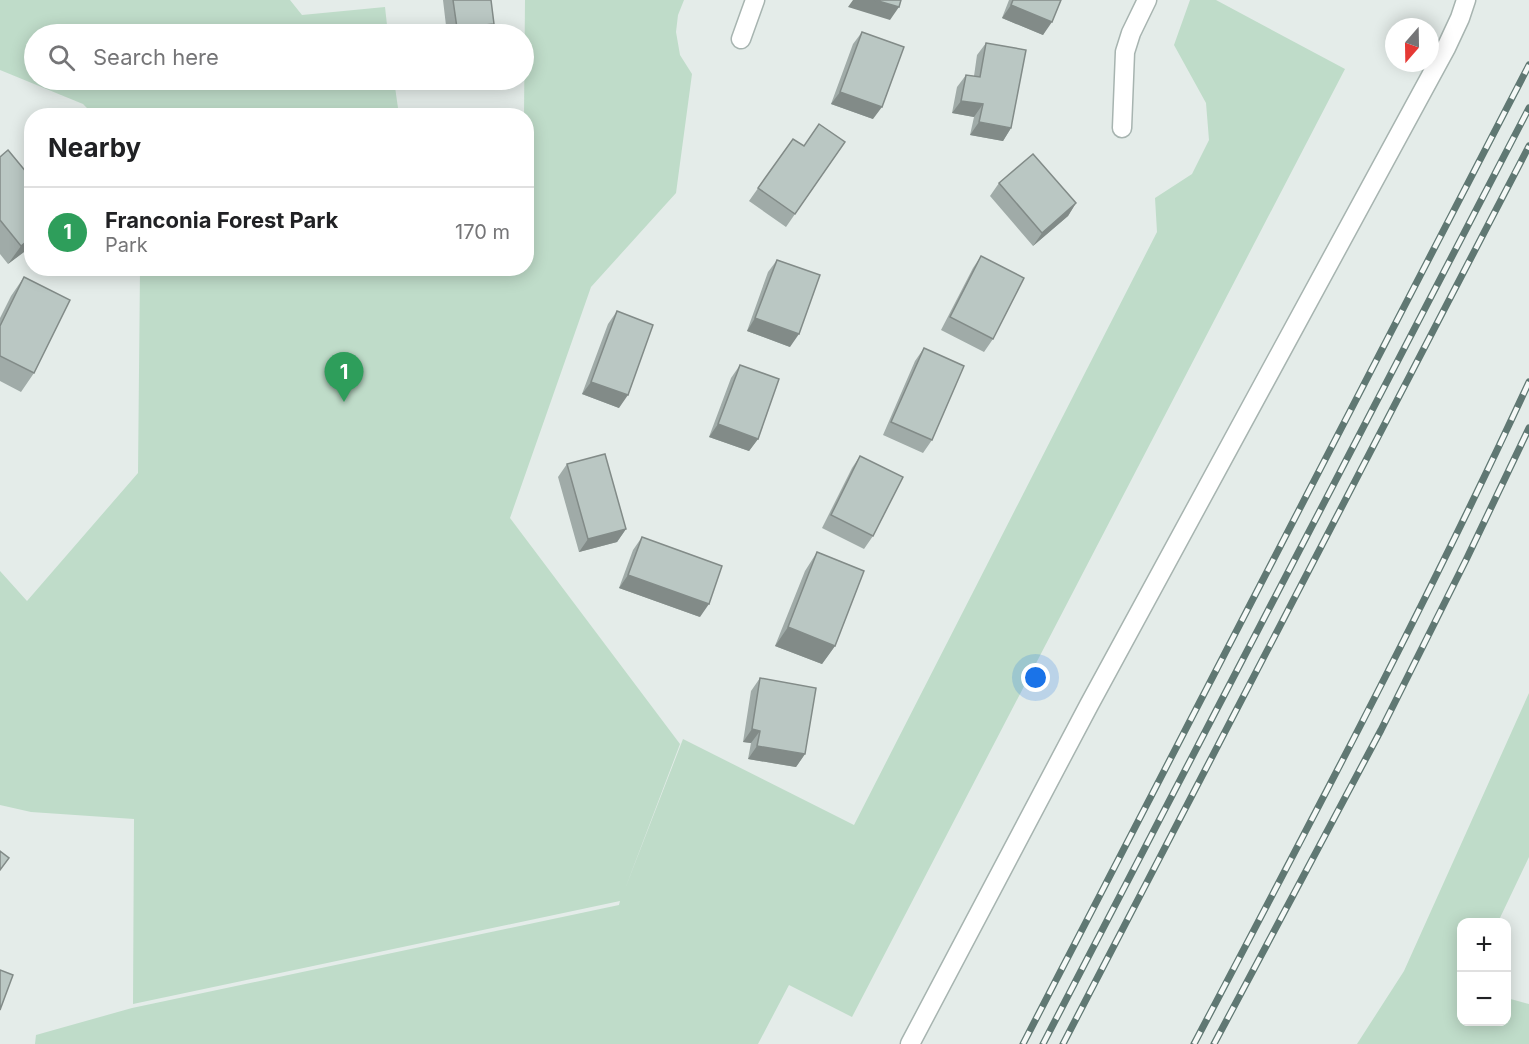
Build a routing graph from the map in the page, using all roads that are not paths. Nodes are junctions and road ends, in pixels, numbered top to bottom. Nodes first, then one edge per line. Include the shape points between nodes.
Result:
1 (755, 0) edge
2 (1147, 0) edge
3 (1466, 0) edge
4 (741, 39) dead end
5 (1122, 128) dead end
6 (910, 1044) edge

1 - 4 street
2 - 5 street via 1125,52
3 - 6 street via 1446,48 1089,705

